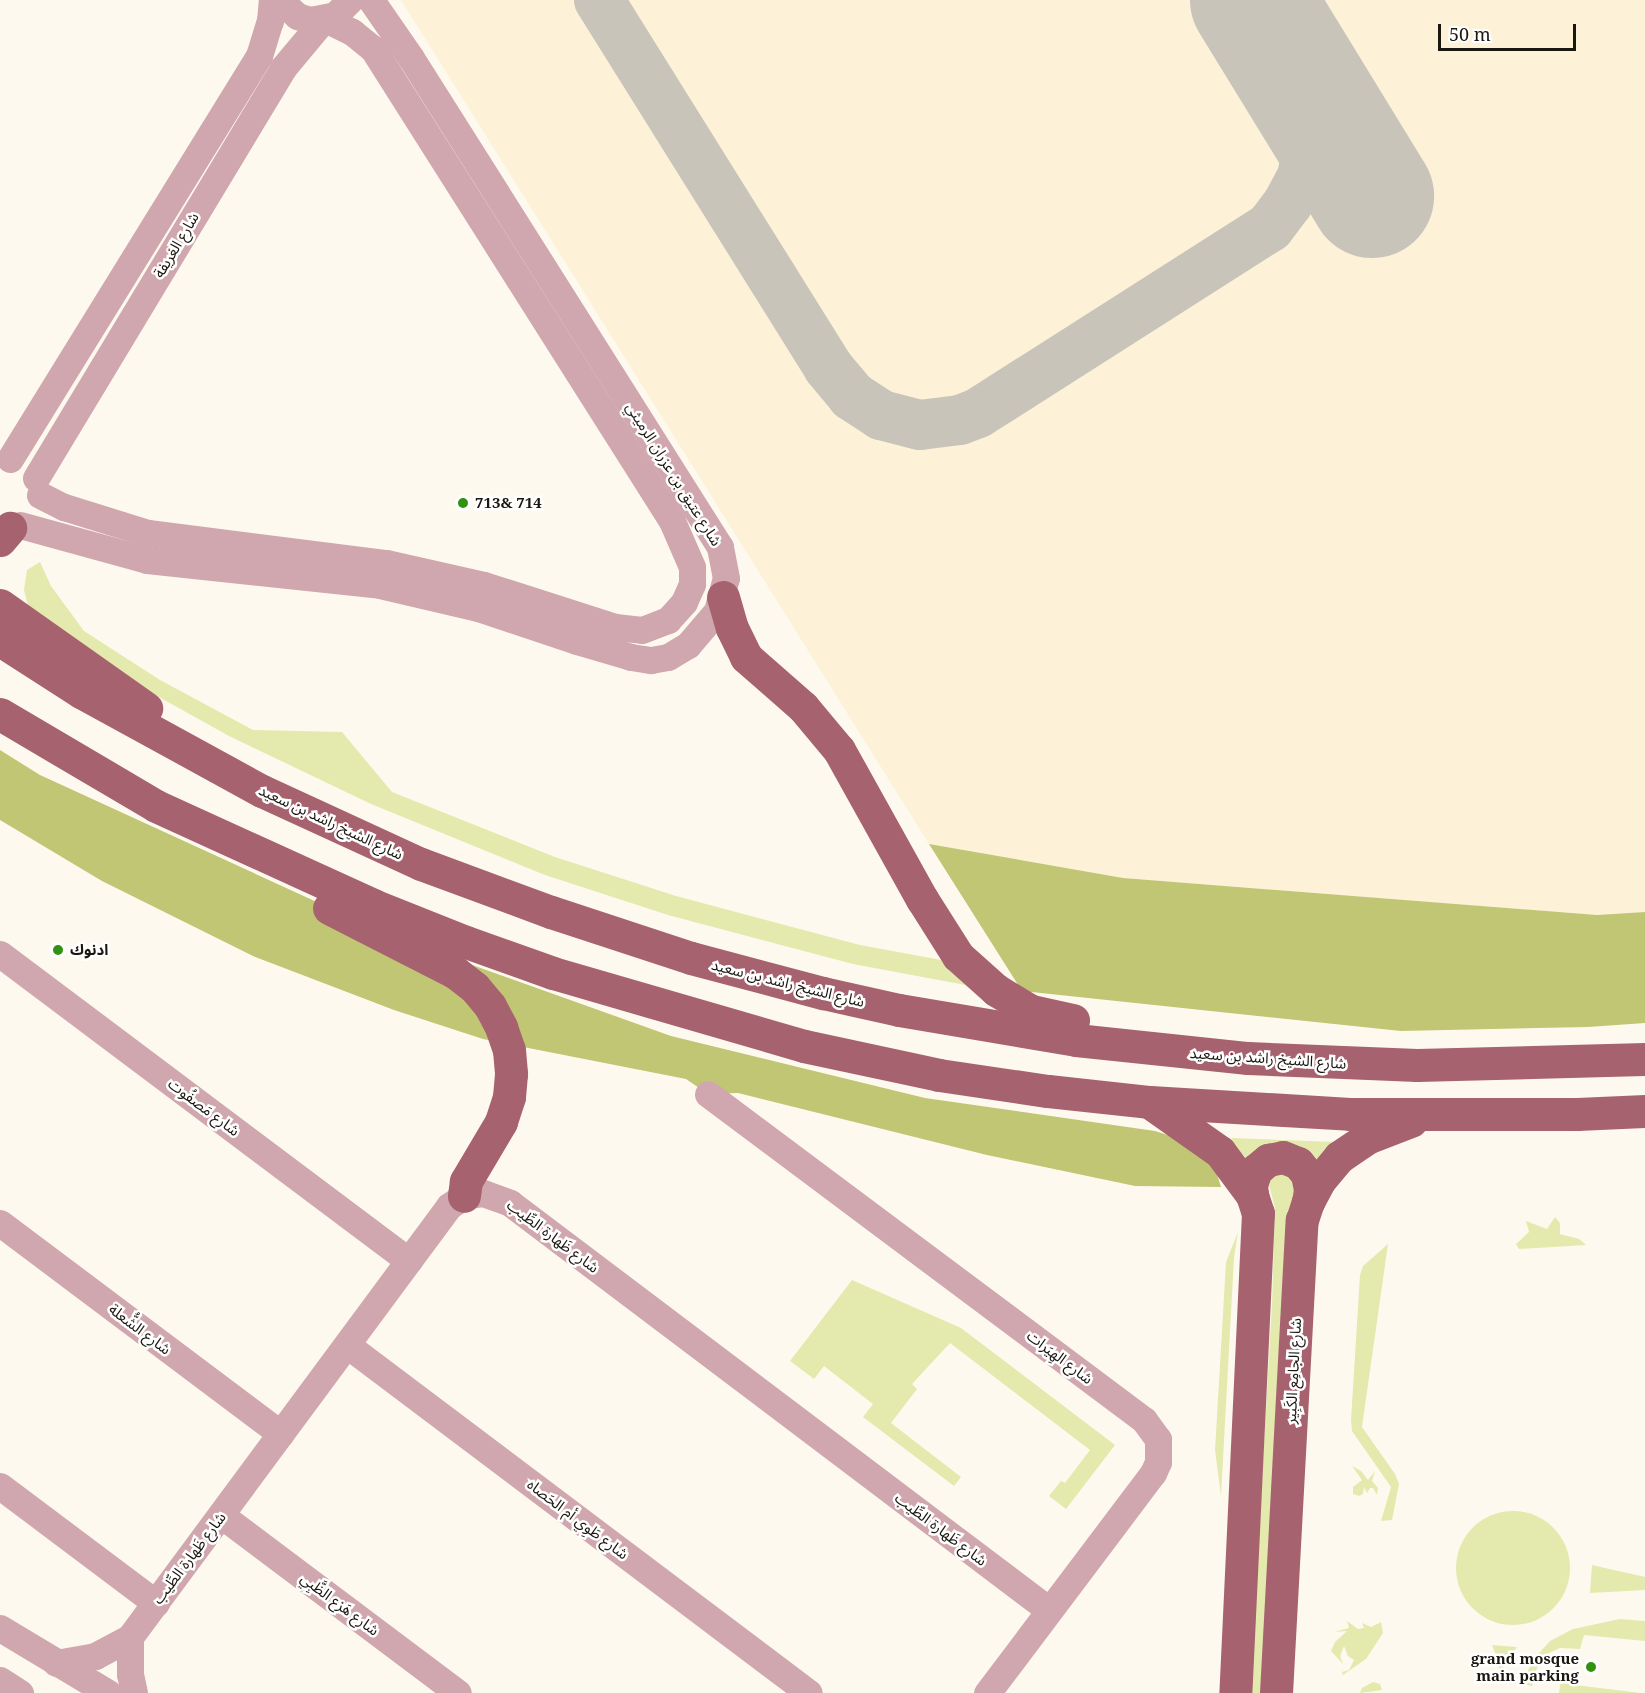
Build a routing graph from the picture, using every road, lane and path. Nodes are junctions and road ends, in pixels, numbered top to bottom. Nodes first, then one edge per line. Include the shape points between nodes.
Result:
1 (272, 0) edge
2 (280, 0) edge
3 (350, 0) edge
4 (371, 0) edge
5 (325, 19) junction
6 (5, 459) edge
7 (38, 486) junction
8 (8, 530) edge
9 (723, 597) junction
10 (0, 605) edge
11 (0, 640) edge
12 (0, 714) edge
13 (262, 791) junction
14 (262, 855) junction
15 (0, 954) edge
16 (1248, 1058) junction
17 (1645, 1059) edge
18 (708, 1094) dead end
19 (1150, 1102) junction
20 (1645, 1111) edge
21 (1426, 1115) junction
22 (477, 1186) junction
23 (1252, 1195) junction
24 (1308, 1202) junction
25 (0, 1223) edge
26 (409, 1261) junction
27 (347, 1345) junction
28 (281, 1434) junction
29 (0, 1486) edge
30 (221, 1515) junction
31 (156, 1603) junction
32 (1049, 1610) junction
33 (0, 1628) edge
34 (130, 1637) junction
35 (56, 1663) junction
36 (108, 1693) edge
37 (134, 1693) edge
38 (458, 1693) edge
39 (808, 1693) edge
40 (987, 1693) edge
41 (1235, 1693) edge
42 (1276, 1693) edge

1 - 6 street, شارع الغريفة via 259,56
2 - 5 street, شارع عتيق بن عزران الرميثي via 297,16
3 - 5 street, شارع الغريفة
4 - 9 street, شارع عتيق بن عزران الرميثي via 720,547 726,578
5 - 7 street, شارع الغريفة via 283,68
5 - 7 street, شارع عتيق بن عزران الرميثي via 352,32 373,49 672,521 692,567 692,584 684,602 668,620 642,630 615,627 484,585 386,563 148,533 64,507
6 - 7 street, شارع عتيق بن عزران الرميثي via 30,469
7 - 8 street, شارع الغريفة via 34,513
8 - 9 street, شارع عتيق بن عزران الرميثي via 147,560 380,585 477,608 599,648 651,660 668,657 688,645 706,626
9 - 16 main road via 746,657 803,707 839,750 958,956 996,990 1031,1011
10 - 13 main road
11 - 13 main road, شارع الشيخ راشد بن سعيد via 81,692
12 - 14 main road via 156,806
13 - 16 main road, شارع الشيخ راشد بن سعيد via 421,864 691,958 823,993 1000,1028
14 - 19 main road via 466,942 554,973 804,1046 939,1075
14 - 22 main road via 290,882 326,906 456,973 490,1006 501,1027 511,1074 509,1097
15 - 26 street, شارع مَصفُوت
16 - 17 main road, شارع الشيخ راشد بن سعيد via 1417,1065
18 - 32 street, شارع الهِيَرات via 1152,1429 1160,1451 1153,1473
19 - 21 main road
19 - 23 main road via 1220,1152
20 - 21 main road
21 - 24 main road, شارع الجامِع الكَبِير via 1354,1146 1328,1169
22 - 26 street, شارع ظَهارة الطِّيب via 449,1206
22 - 32 street, شارع ظَهارة الطِّيب via 519,1210
23 - 24 main road via 1256,1170 1268,1160 1283,1157 1298,1163 1307,1174
23 - 41 main road via 1258,1223
24 - 42 main road, شارع الجامِع الكَبِير via 1300,1231
25 - 28 street, شارع الشُّعلة
26 - 27 street, شارع ظَهارة الطِّيب
27 - 28 street, شارع ظَهارة الطِّيب
27 - 39 street, شارع طَوِي أم الحَصاه
28 - 30 street, شارع ظَهارة الطِّيب
29 - 31 street
30 - 31 street, شارع ظَهارة الطِّيب
30 - 38 street, شارع هَزع الظَّبِي
31 - 34 street, شارع ظَهارة الطِّيب
32 - 40 street, شارع الهِيَرات
33 - 35 street
34 - 35 street, شارع ظَهارة الطِّيب via 95,1656
34 - 37 street
35 - 36 street

